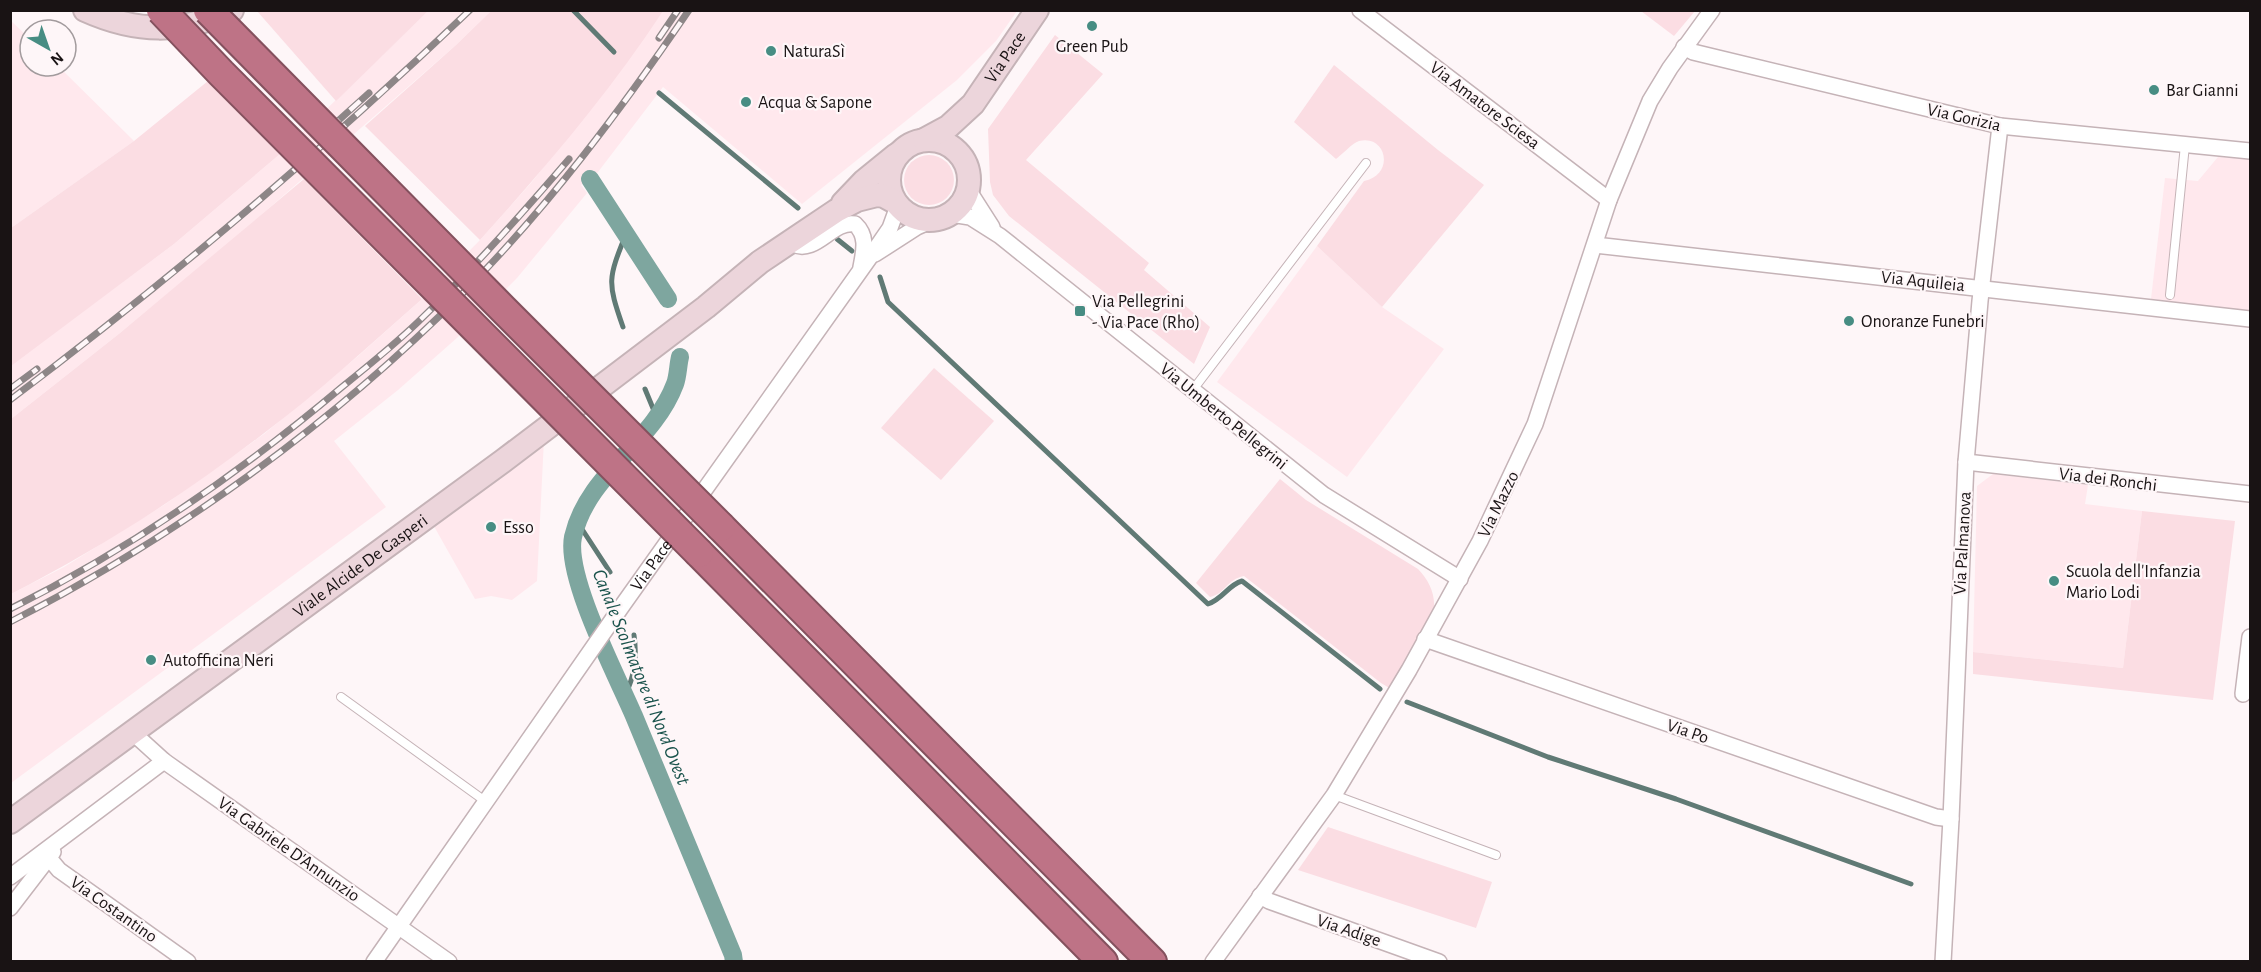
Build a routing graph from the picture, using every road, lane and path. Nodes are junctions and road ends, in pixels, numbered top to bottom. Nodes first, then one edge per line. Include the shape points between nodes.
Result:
1 (85, 10) edge
2 (161, 10) edge
3 (208, 10) edge
4 (232, 10) edge
5 (1037, 10) edge
6 (1360, 10) edge
7 (1712, 10) edge
8 (1684, 47) junction
9 (973, 104) junction
10 (2000, 126) junction
11 (924, 140) junction
12 (2185, 145) junction
13 (2250, 151) edge
14 (900, 152) junction
15 (1366, 163) dead end
16 (967, 166) junction
17 (969, 191) junction
18 (1609, 200) junction
19 (896, 204) junction
20 (836, 211) junction
21 (942, 217) junction
22 (1000, 236) junction
23 (798, 239) junction
24 (1595, 245) junction
25 (870, 257) junction
26 (861, 270) junction
27 (1981, 288) junction
28 (2170, 295) dead end
29 (2250, 320) edge
30 (1192, 391) junction
31 (1966, 462) junction
32 (2250, 494) edge
33 (1460, 579) junction
34 (2250, 637) edge
35 (1425, 639) junction
36 (2248, 678) edge
37 (2243, 694) dead end
38 (341, 697) dead end
39 (132, 732) junction
40 (164, 760) junction
41 (1334, 795) junction
42 (485, 801) junction
43 (1952, 819) junction
44 (10, 822) edge
45 (1496, 855) dead end
46 (46, 856) junction
47 (10, 877) edge
48 (1260, 896) junction
49 (10, 908) edge
50 (399, 927) junction
51 (188, 962) edge
52 (374, 962) edge
53 (449, 962) edge
54 (1103, 962) edge
55 (1152, 962) edge
56 (1212, 962) edge
57 (1439, 962) edge
58 (1943, 962) edge

1 - 4 street via 119,23 163,28 210,21
2 - 54 highway, bridge
3 - 55 highway, bridge
5 - 9 street, Via Pace
6 - 18 street, Via Amatore Sciesa
7 - 8 street, Via Mazzo
8 - 10 street, Via Gorizia
8 - 18 street, Via Mazzo via 1650,101
9 - 11 street, Via Pace via 948,127
9 - 16 street, Via Pace via 966,132
10 - 12 street, Via Gorizia
10 - 27 street, Via Palmanova
11 - 14 street
11 - 16 street via 950,145
12 - 13 street, Via Gorizia
12 - 28 lane
14 - 19 street via 889,176
14 - 20 street, Viale Alcide De Gasperi via 853,191
15 - 30 lane
16 - 17 street
17 - 21 street via 959,208
17 - 22 street
18 - 24 street, Via Mazzo
19 - 20 street, Viale Alcide De Gasperi via 884,196 870,196
19 - 21 street via 920,220
19 - 25 street, Via Pace via 890,228
20 - 23 street, Viale Alcide De Gasperi
21 - 22 street via 970,217
21 - 25 street, Via Pace via 917,227
22 - 30 street, Via Umberto Pellegrini
23 - 26 street via 805,246 838,227 855,224 863,233
23 - 39 street, Viale Alcide De Gasperi via 760,262 493,468
24 - 27 street, Via Aquileia
24 - 33 street, Via Mazzo via 1531,433
25 - 26 street, Via Pace
26 - 42 street, Via Pace
27 - 29 street, Via Aquileia
27 - 31 street, Via Palmanova
30 - 33 street, Via Umberto Pellegrini via 1336,504
31 - 32 street, Via dei Ronchi
31 - 43 street, Via Palmanova
33 - 35 street, Via Mazzo
34 - 36 street
35 - 41 street, Via Mazzo
35 - 43 street, Via Po via 1936,817
36 - 37 street
38 - 42 lane
39 - 40 street, Via Gabriele D'Annunzio
39 - 44 street, Viale Alcide De Gasperi
40 - 46 street
40 - 50 street, Via Gabriele D'Annunzio
41 - 45 lane
41 - 48 street, Via Mazzo
42 - 50 street, Via Pace
43 - 58 street, Via Palmanova
46 - 47 street
46 - 49 street
46 - 51 street, Via Costantino via 59,870
48 - 56 street, Via Mazzo
48 - 57 street, Via Adige
50 - 52 street, Via Pace
50 - 53 street, Via Gabriele D'Annunzio

